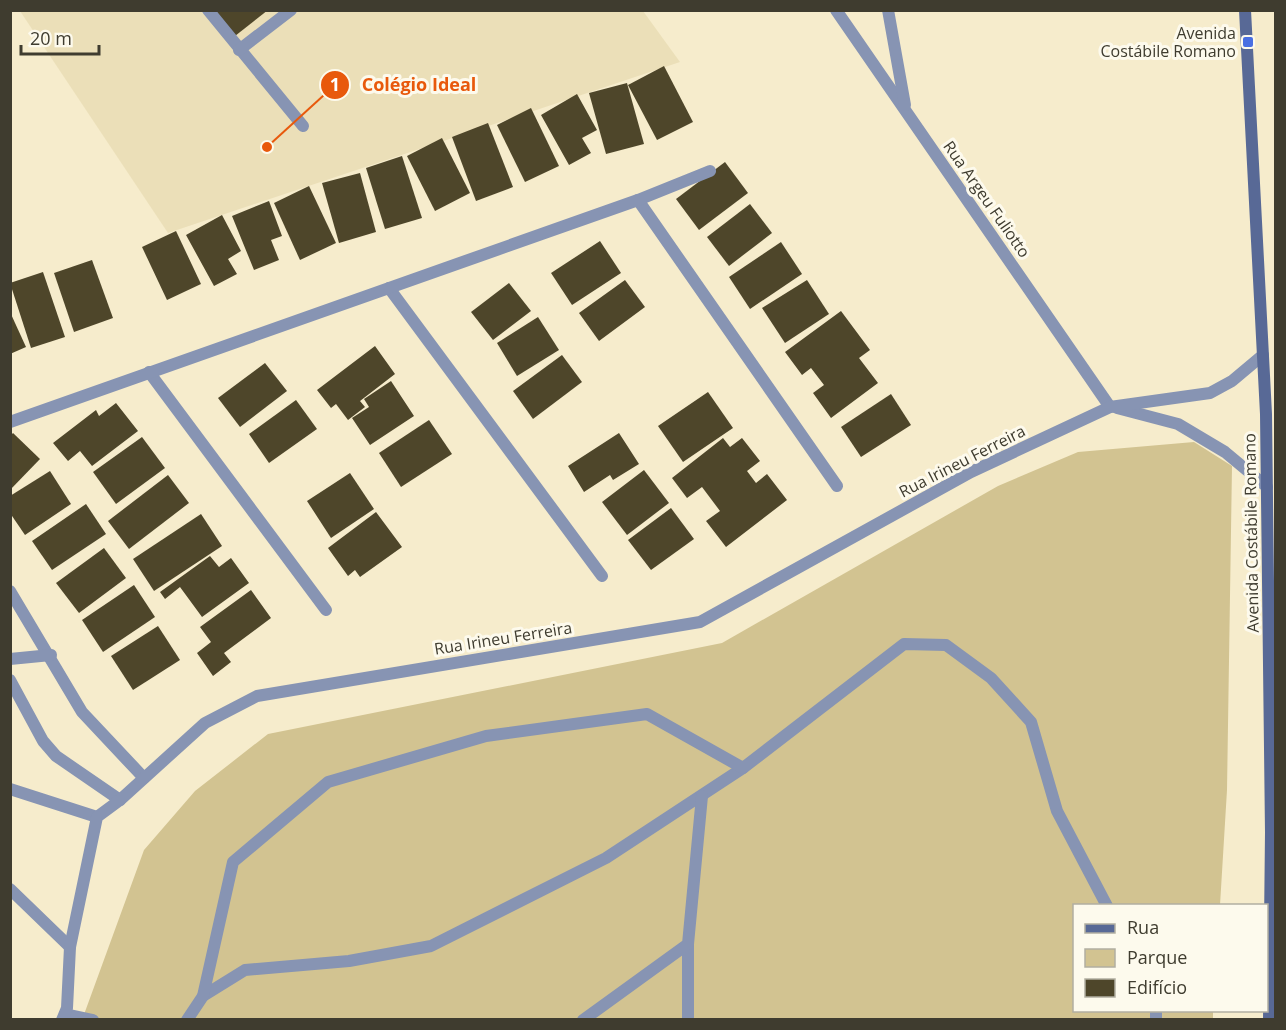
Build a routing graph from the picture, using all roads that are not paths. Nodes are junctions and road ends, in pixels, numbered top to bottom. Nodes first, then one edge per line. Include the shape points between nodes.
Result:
1 (208, 10) edge
2 (291, 10) edge
3 (836, 10) edge
4 (888, 10) edge
5 (1245, 10) edge
6 (239, 50) junction
7 (906, 109) junction
8 (303, 126) dead end
9 (710, 171) dead end
10 (638, 200) junction
11 (389, 288) junction
12 (1263, 355) junction
13 (149, 372) junction
14 (1110, 406) junction
15 (10, 422) edge
16 (837, 486) dead end
17 (1267, 487) junction
18 (602, 576) dead end
19 (10, 591) edge
20 (326, 610) dead end
21 (51, 655) junction
22 (10, 659) edge
23 (10, 680) edge
24 (744, 768) junction
25 (144, 778) junction
26 (10, 789) edge
27 (702, 796) junction
28 (120, 800) junction
29 (97, 816) junction
30 (10, 889) edge
31 (1106, 904) edge
32 (688, 944) junction
33 (70, 946) junction
34 (203, 996) junction
35 (1271, 1016) edge
36 (64, 1017) edge
37 (93, 1020) edge
38 (187, 1020) edge
39 (583, 1020) edge
40 (688, 1020) edge

1 - 6 street
2 - 6 street
3 - 7 street, Rua Argeu Fuliotto
4 - 7 street
5 - 12 main road, Avenida Costábile Romano
6 - 8 street
7 - 14 street, Rua Argeu Fuliotto
9 - 10 street
10 - 11 street
10 - 16 street
11 - 13 street
11 - 18 street
12 - 14 street, Rua Irineu Ferreira via 1232,381 1210,393
12 - 17 main road, Avenida Costábile Romano
13 - 15 street
13 - 20 street
14 - 17 street via 1178,424 1225,452
14 - 25 street, Rua Irineu Ferreira via 971,471 700,622 257,696 205,723
17 - 35 main road, Avenida Costábile Romano
19 - 21 street
21 - 22 street
21 - 25 street via 82,712
23 - 28 street via 56,756
24 - 27 street
24 - 31 street via 904,644 946,645 991,678 1031,722 1057,811
24 - 34 street via 647,714 486,736 328,782 233,862
25 - 28 street, Rua Irineu Ferreira
26 - 29 street
27 - 32 street
27 - 34 street via 606,858 431,946 350,961 245,970
28 - 29 street, Rua Irineu Ferreira
29 - 33 street
30 - 33 street
32 - 39 street
32 - 40 street
33 - 36 street via 68,1008
34 - 38 street
36 - 37 street

